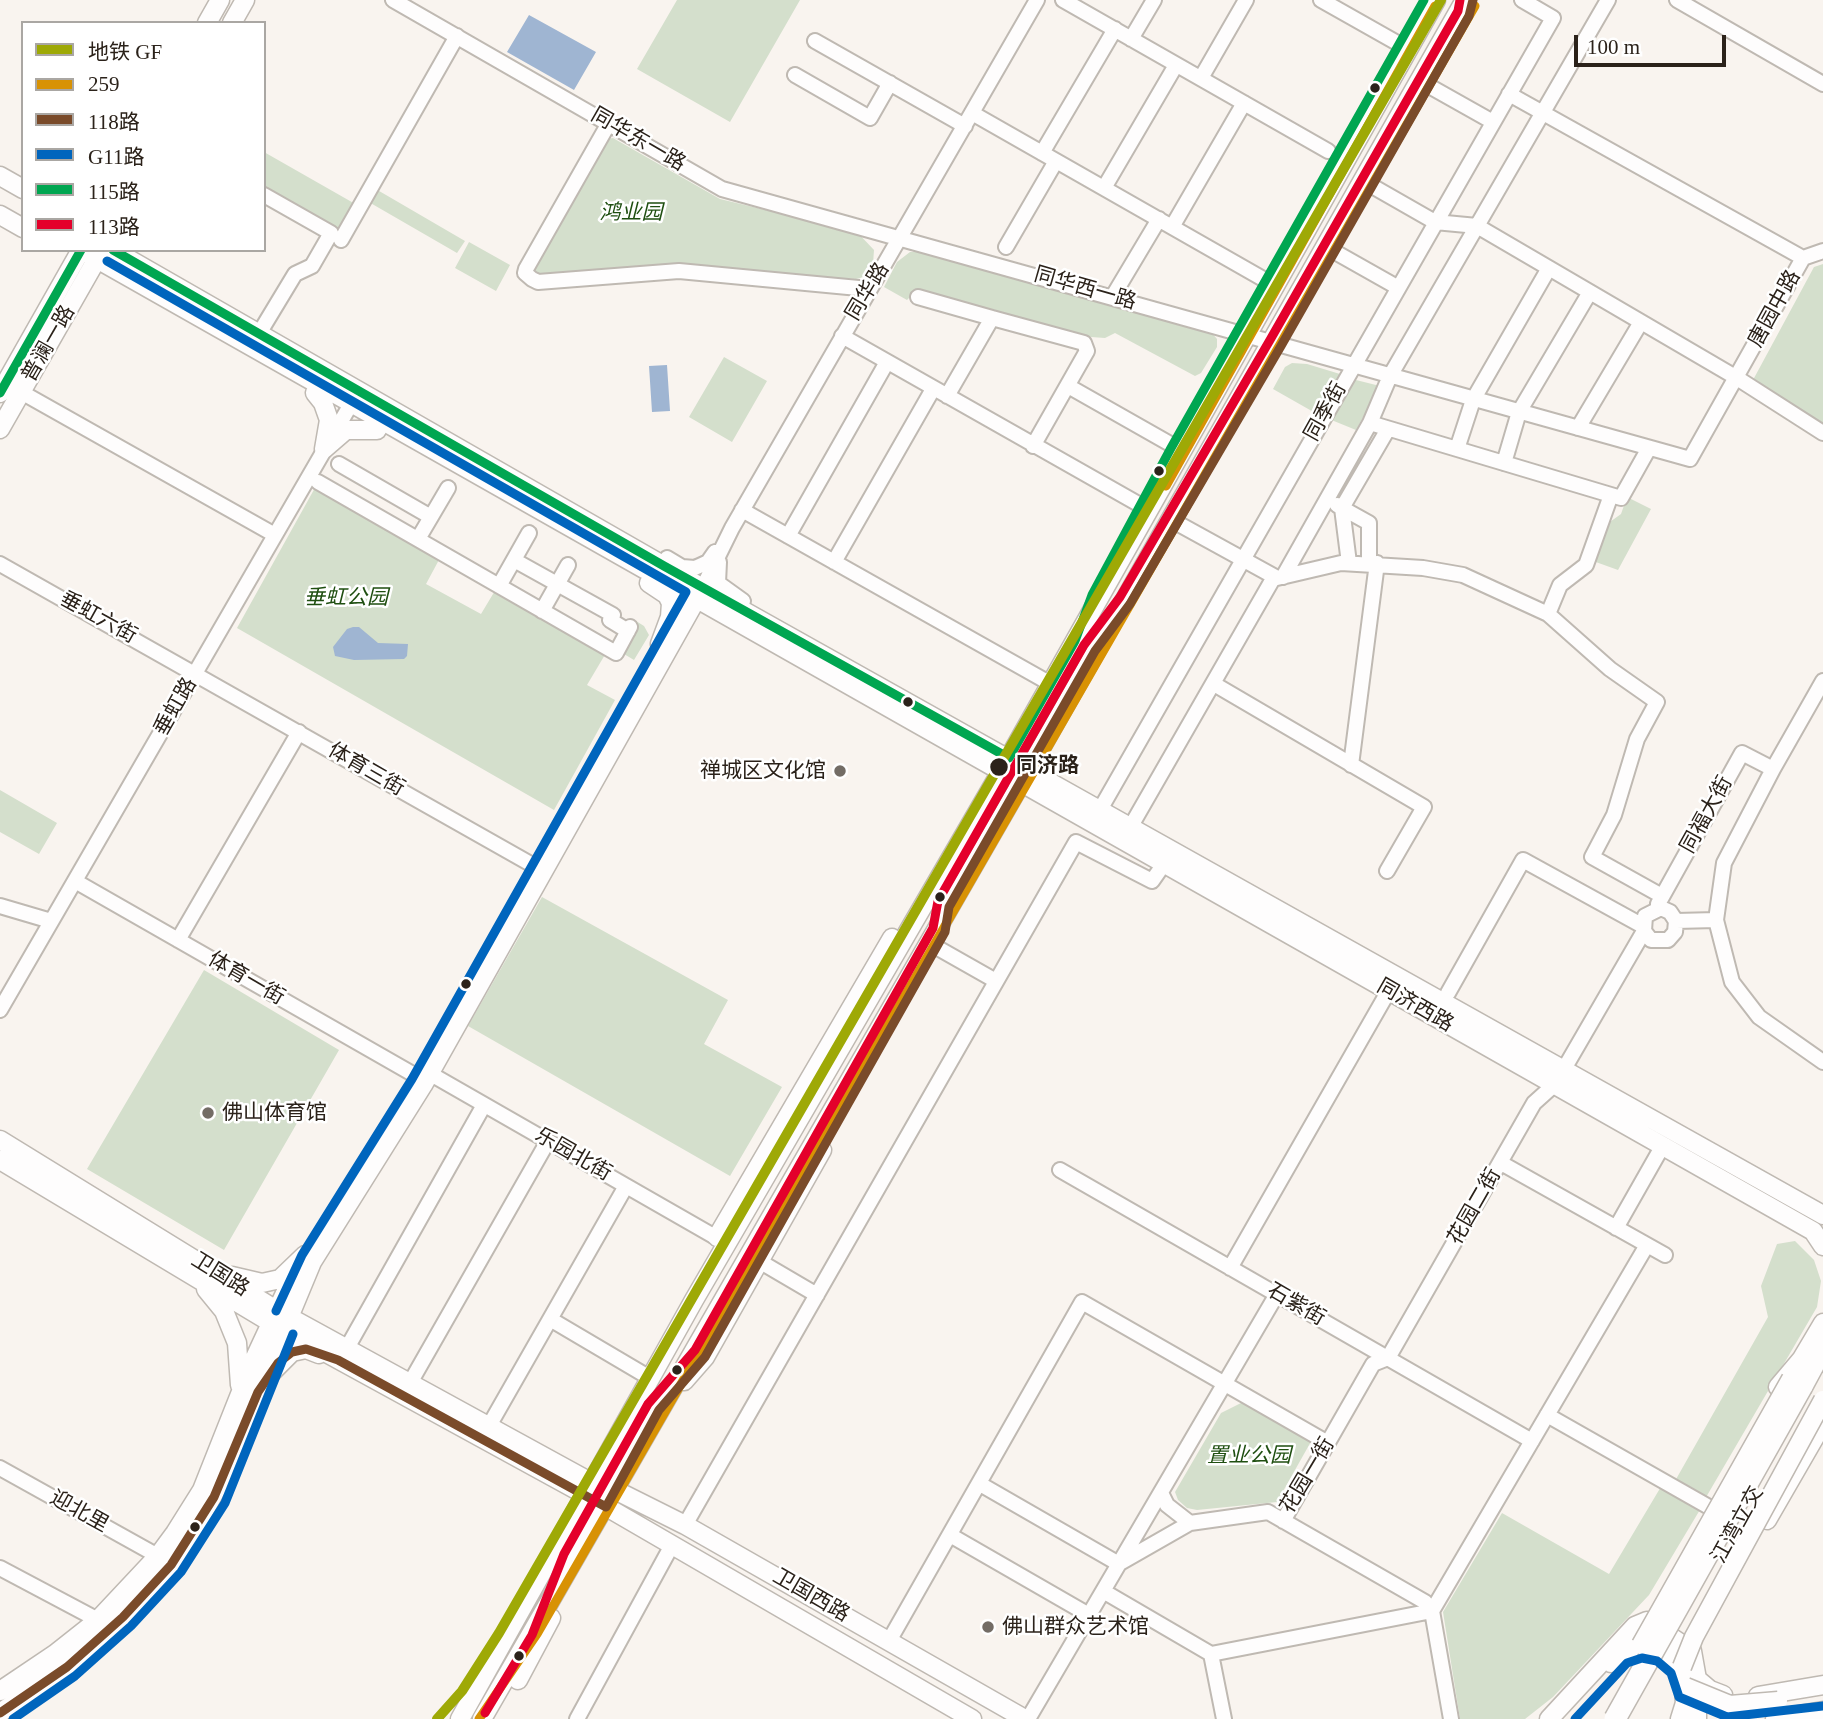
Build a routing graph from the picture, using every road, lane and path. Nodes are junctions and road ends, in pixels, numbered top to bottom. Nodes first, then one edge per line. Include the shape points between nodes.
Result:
1 (220, 0) edge
2 (229, 0) edge
3 (245, 0) edge
4 (256, 0) edge
5 (393, 0) edge
6 (1037, 0) edge
7 (1063, 0) edge
8 (1154, 0) edge
9 (1246, 0) edge
10 (1321, 0) edge
11 (1424, 0) edge
12 (1436, 0) edge
13 (1465, 0) edge
14 (1473, 0) edge
15 (1522, 0) edge
16 (1608, 0) edge
17 (1676, 0) edge
18 (207, 21) edge
19 (217, 21) edge
20 (233, 21) edge
21 (244, 21) edge
22 (1115, 29) junction
23 (457, 36) junction
24 (1131, 39) junction
25 (815, 41) dead end
26 (1399, 44) junction
27 (1176, 65) junction
28 (794, 75) dead end
29 (1201, 78) junction
30 (890, 83) junction
31 (1823, 84) edge
32 (1429, 86) junction
33 (1509, 94) junction
34 (1244, 103) junction
35 (1543, 113) junction
36 (969, 120) junction
37 (1493, 122) junction
38 (608, 123) junction
39 (1328, 151) dead end
40 (1042, 153) junction
41 (1056, 161) junction
42 (0, 176) edge
43 (0, 186) edge
44 (1372, 186) junction
45 (21, 188) edge
46 (1104, 188) junction
47 (266, 196) edge
48 (21, 198) edge
49 (0, 205) edge
50 (0, 215) edge
51 (21, 217) edge
52 (1435, 222) junction
53 (1166, 223) junction
54 (1477, 226) junction
55 (21, 227) edge
56 (901, 237) junction
57 (341, 240) dead end
58 (1006, 247) dead end
59 (1823, 251) edge
60 (95, 252) edge
61 (1335, 252) junction
62 (1803, 258) junction
63 (1549, 268) junction
64 (1265, 280) junction
65 (1397, 287) junction
66 (869, 289) junction
67 (1590, 292) junction
68 (1114, 296) junction
69 (918, 298) dead end
70 (992, 318) junction
71 (1641, 322) junction
72 (263, 327) dead end
73 (1241, 334) junction
74 (842, 336) junction
75 (1275, 344) junction
76 (887, 362) junction
77 (1352, 365) junction
78 (1390, 376) junction
79 (1737, 378) junction
80 (1068, 386) junction
81 (7, 387) edge
82 (933, 389) junction
83 (323, 393) junction
84 (947, 396) junction
85 (1473, 400) junction
86 (351, 404) junction
87 (1519, 412) junction
88 (373, 422) junction
89 (1370, 423) junction
90 (1578, 428) junction
91 (0, 429) edge
92 (1388, 429) junction
93 (1823, 433) edge
94 (1172, 445) junction
95 (1033, 446) junction
96 (1649, 447) junction
97 (324, 449) junction
98 (1457, 449) junction
99 (1504, 463) junction
100 (318, 482) dead end
101 (448, 488) dead end
102 (337, 493) junction
103 (1616, 497) junction
104 (1327, 499) junction
105 (1145, 508) junction
106 (1342, 508) junction
107 (742, 510) junction
108 (431, 517) junction
109 (1177, 523) junction
110 (732, 528) junction
111 (529, 533) dead end
112 (275, 535) junction
113 (788, 536) junction
114 (418, 540) junction
115 (660, 555) dead end
116 (1242, 559) junction
117 (514, 560) junction
118 (834, 562) junction
119 (1349, 563) junction
120 (1373, 563) junction
121 (0, 564) edge
122 (711, 564) junction
123 (568, 565) dead end
124 (1279, 577) junction
125 (651, 579) junction
126 (557, 584) junction
127 (499, 586) junction
128 (695, 591) junction
129 (756, 608) junction
130 (542, 611) junction
131 (731, 611) junction
132 (1548, 614) junction
133 (741, 635) junction
134 (663, 647) junction
135 (1095, 651) junction
136 (196, 673) junction
137 (1823, 681) edge
138 (1051, 684) junction
139 (1214, 684) junction
140 (927, 727) junction
141 (299, 732) junction
142 (970, 737) junction
143 (1006, 764) junction
144 (1352, 765) junction
145 (1773, 769) junction
146 (1026, 775) junction
147 (1101, 808) junction
148 (1131, 825) junction
149 (1142, 849) junction
150 (536, 867) junction
151 (1159, 871) junction
152 (1387, 872) dead end
153 (75, 881) junction
154 (929, 897) junction
155 (1659, 902) junction
156 (0, 906) edge
157 (949, 907) junction
158 (1716, 920) junction
159 (51, 921) junction
160 (1676, 921) junction
161 (1643, 929) junction
162 (1287, 933) junction
163 (178, 940) junction
164 (936, 947) junction
165 (1304, 954) junction
166 (1335, 960) junction
167 (996, 981) junction
168 (1448, 993) junction
169 (1384, 999) junction
170 (0, 1010) edge
171 (1823, 1062) edge
172 (1566, 1066) junction
173 (424, 1075) junction
174 (1551, 1088) junction
175 (484, 1105) junction
176 (0, 1140) edge
177 (548, 1141) junction
178 (1716, 1151) junction
179 (1658, 1154) junction
180 (0, 1160) edge
181 (1501, 1163) junction
182 (1060, 1170) dead end
183 (626, 1186) junction
184 (1823, 1214) edge
185 (1616, 1228) junction
186 (717, 1237) junction
187 (1818, 1239) edge
188 (1647, 1245) junction
189 (309, 1255) junction
190 (1665, 1255) dead end
191 (759, 1261) junction
192 (1230, 1268) junction
193 (204, 1274) junction
194 (1276, 1294) junction
195 (817, 1295) junction
196 (279, 1319) junction
197 (550, 1319) junction
198 (1823, 1323) edge
199 (667, 1349) junction
200 (1814, 1351) edge
201 (343, 1352) junction
202 (1388, 1358) junction
203 (1823, 1374) edge
204 (650, 1378) junction
205 (410, 1383) junction
206 (1224, 1383) junction
207 (1807, 1391) edge
208 (258, 1392) junction
209 (239, 1398) junction
210 (659, 1410) junction
211 (1547, 1415) junction
212 (1823, 1423) edge
213 (489, 1426) junction
214 (1532, 1441) junction
215 (1328, 1443) junction
216 (0, 1468) edge
217 (980, 1484) junction
218 (589, 1489) junction
219 (615, 1490) junction
220 (1161, 1493) junction
221 (606, 1507) junction
222 (1709, 1507) junction
223 (1283, 1521) junction
224 (1143, 1523) junction
225 (1189, 1523) junction
226 (685, 1525) junction
227 (950, 1535) junction
228 (1160, 1540) junction
229 (672, 1545) junction
230 (158, 1556) junction
231 (575, 1560) junction
232 (1119, 1564) junction
233 (0, 1568) edge
234 (1103, 1591) junction
235 (521, 1610) junction
236 (1432, 1611) junction
237 (1656, 1611) junction
238 (1089, 1615) junction
239 (97, 1620) junction
240 (1634, 1626) junction
241 (888, 1641) junction
242 (1695, 1641) junction
243 (1641, 1645) junction
244 (1211, 1654) junction
245 (1682, 1667) junction
246 (1691, 1683) junction
247 (1823, 1685) edge
248 (0, 1691) edge
249 (1823, 1694) edge
250 (1823, 1711) edge
251 (1779, 1712) edge
252 (0, 1713) edge
253 (451, 1719) edge
254 (460, 1719) edge
255 (482, 1719) edge
256 (495, 1719) edge
257 (577, 1719) edge
258 (972, 1719) edge
259 (1026, 1719) edge
260 (1224, 1719) edge
261 (1451, 1719) edge
262 (1549, 1719) edge
263 (1558, 1719) edge
264 (1615, 1719) edge
265 (1629, 1719) edge
266 (1680, 1719) edge
267 (1696, 1719) edge

1 - 18 main road
2 - 19 main road
3 - 20 main road
4 - 21 main road
5 - 23 street, 同华东一路
6 - 36 street, 同华路
7 - 22 street
8 - 24 street
9 - 29 street
10 - 26 street
11 - 26 main road
12 - 73 main road
13 - 75 main road
14 - 32 main road via 1469,16
15 - 33 street, 同季街 via 1553,18
16 - 35 street
17 - 31 street
22 - 24 street
22 - 40 street
23 - 38 street, 同华东一路
23 - 57 street
24 - 27 street
25 - 30 street
26 - 64 main road
27 - 29 street
27 - 46 street
28 - 30 street via 870,118
29 - 34 street
30 - 36 street
32 - 37 street
32 - 44 main road
33 - 35 street
33 - 37 street, 同季街
34 - 39 street
34 - 53 street
35 - 54 street
35 - 62 street
36 - 40 street
36 - 56 street, 同华路
37 - 52 street, 同季街
38 - 56 street, 同华东一路 via 722,189
38 - 66 street via 526,269 532,279 579,280 679,271
40 - 41 street
41 - 46 street
41 - 58 street
42 - 45 main road
43 - 48 main road
44 - 52 street
44 - 61 main road
46 - 53 street
47 - 72 street via 331,233 312,266 295,274
49 - 51 main road
50 - 55 main road
52 - 54 street
52 - 65 street, 同季街
53 - 64 street
53 - 68 street
54 - 63 street
54 - 78 street
56 - 66 street, 同华路
56 - 68 street, 同华西一路
59 - 62 street, 唐园中路
60 - 81 main road, 普澜一路
60 - 83 main road via 122,273
60 - 128 main road
61 - 65 street
61 - 75 main road
62 - 79 street, 唐园中路
63 - 67 street
63 - 85 street
64 - 73 main road
65 - 77 street, 同季街
66 - 74 street, 同华路
67 - 71 street
67 - 87 street
68 - 73 street, 同华西一路
69 - 70 street
70 - 80 street via 1084,343 1087,351
70 - 84 street
71 - 79 street
71 - 90 street
73 - 75 street, 同华西一路
73 - 94 main road
73 - 105 main road
74 - 76 street
74 - 107 street, 同华路
75 - 77 street, 同华西一路
75 - 109 main road
75 - 135 main road
76 - 82 street
76 - 113 street
77 - 78 street, 同华西一路
77 - 116 street, 同季街
78 - 85 street, 同华西一路
78 - 89 street
79 - 93 street
79 - 96 street, 唐园中路 via 1690,459
80 - 94 street
80 - 95 street
81 - 91 main road, 普澜一路
81 - 112 street
82 - 84 street
82 - 118 street
83 - 86 main road
83 - 97 main road via 329,420
84 - 95 street
85 - 87 street, 同华西一路
85 - 98 street
86 - 88 main road
86 - 97 street, 垂虹路
87 - 90 street, 同华西一路
87 - 99 street
88 - 97 main road via 346,430
88 - 125 main road
89 - 92 street
89 - 104 street
90 - 96 street, 同华西一路
92 - 98 street
92 - 106 street
94 - 105 main road
95 - 105 street
96 - 103 street
97 - 112 street, 垂虹路
98 - 99 street
99 - 103 street
100 - 102 street
101 - 108 street
102 - 108 street via 344,467
102 - 114 street
103 - 132 street via 1586,565 1560,584
104 - 106 street
104 - 124 street
105 - 138 main road
106 - 119 street
106 - 120 street via 1369,523
107 - 110 street, 同华路
107 - 113 street
108 - 114 street
109 - 116 street
109 - 135 main road via 1130,604
110 - 122 street, 同华路
110 - 129 street via 717,567 718,583
111 - 117 street
112 - 136 street, 垂虹路
113 - 118 street
114 - 127 street
115 - 122 street via 682,567
116 - 124 street
116 - 147 street, 同季街
117 - 126 street
117 - 127 street
118 - 138 street
119 - 120 street
119 - 124 street
120 - 132 street via 1464,575
120 - 144 street
121 - 136 street, 垂虹六街
122 - 128 street, 同华路
123 - 126 street
124 - 139 street
125 - 128 main road
125 - 134 main road via 671,603
126 - 130 street
126 - 130 street via 629,629 615,653
127 - 130 street
128 - 131 main road
128 - 134 main road
129 - 131 main road
129 - 142 main road via 968,726
131 - 133 main road
131 - 140 main road
131 - 142 main road
132 - 155 street via 1610,669 1657,702 1637,739 1614,815 1592,857
133 - 134 main road via 698,617
133 - 140 main road via 907,728
134 - 150 main road
134 - 173 main road
135 - 146 main road
136 - 141 street, 体育三街
136 - 153 street, 垂虹路
137 - 145 street, 同福大街
138 - 143 main road
139 - 144 street
139 - 148 street
140 - 143 main road
141 - 150 street, 体育三街
141 - 163 street
142 - 143 main road
143 - 146 main road, 同济西路
143 - 154 main road
144 - 152 street via 1424,807
145 - 155 street, 同福大街 via 1742,753
145 - 158 street, 同福大街 via 1724,863
146 - 147 main road, 同济西路
146 - 149 main road, 同济西路
146 - 157 main road
147 - 148 main road, 同济西路
148 - 168 main road via 1153,825
148 - 172 main road, 同济西路
149 - 151 main road
149 - 162 main road, 同济西路
150 - 173 main road
151 - 165 main road
151 - 167 street via 1152,881 1076,842
153 - 159 street, 垂虹路
153 - 163 street, 体育一街
154 - 186 main road via 898,926
154 - 199 main road
155 - 160 street
155 - 161 street, 同福大街 via 1645,916
156 - 159 street
157 - 164 main road
157 - 210 main road
158 - 160 street
158 - 171 street via 1732,982 1759,1017
159 - 170 street, 垂虹路
160 - 161 street via 1668,940 1651,940
161 - 168 street via 1523,860
161 - 172 street, 同福大街
162 - 165 main road
162 - 166 main road, 同济西路
163 - 173 street, 体育一街
164 - 167 street
164 - 191 main road
165 - 166 main road
165 - 169 main road
166 - 174 main road, 同济西路
167 - 195 street
168 - 172 main road
169 - 174 main road
169 - 192 street
172 - 174 street, 花园二街
172 - 178 main road, 同济西路
172 - 178 main road via 1696,1135
173 - 175 street, 乐园北街
173 - 189 main road
174 - 179 main road
174 - 181 street, 花园二街 via 1534,1103
174 - 187 main road, 同济西路
175 - 177 street, 乐园北街
175 - 201 street
176 - 193 main road, 卫国路
177 - 183 street, 乐园北街
177 - 205 street
178 - 184 main road, 同济西路
179 - 185 street
179 - 187 main road via 1797,1233
180 - 193 main road
181 - 185 street
181 - 202 street, 花园二街
182 - 192 street, 石紫街
183 - 186 street, 乐园北街
183 - 197 street
185 - 188 street
186 - 199 main road via 675,1311
188 - 190 street
188 - 211 street
189 - 193 main road via 280,1279 262,1283
189 - 196 main road
189 - 201 main road via 304,1293 308,1315
191 - 195 street
191 - 210 main road via 705,1357
192 - 194 street, 石紫街
193 - 196 main road
193 - 209 main road via 237,1343
194 - 202 street, 石紫街
194 - 206 street
195 - 226 street
196 - 201 main road
196 - 208 main road
196 - 209 main road
197 - 204 street
197 - 213 street
198 - 200 main road
199 - 204 main road
200 - 207 highway
200 - 222 main road via 1780,1382
201 - 205 main road
201 - 208 main road via 292,1352 278,1363
201 - 218 main road
202 - 214 street, 石紫街
202 - 215 street, 花园一街 via 1373,1364
203 - 207 highway
204 - 218 main road
205 - 213 main road
206 - 215 street
206 - 217 street via 1082,1302
206 - 220 street
207 - 237 main road, bridge
207 - 242 main road, bridge
207 - 264 highway, bridge
207 - 265 highway, 江湾立交
208 - 252 main road via 214,1497 161,1578 67,1667
209 - 230 main road via 202,1490
210 - 219 main road
211 - 214 street
211 - 222 street
212 - 242 main road
213 - 218 main road
214 - 236 street
215 - 223 street, 花园一街
216 - 230 street, 迎北里
217 - 227 street
217 - 232 street
218 - 219 main road, 卫国西路
218 - 221 main road, 卫国西路
218 - 235 main road
219 - 221 main road
219 - 226 main road, 卫国西路
220 - 224 street
220 - 225 street via 1167,1505
221 - 229 main road, 卫国西路
221 - 231 main road
222 - 237 main road
223 - 225 street, 花园一街 via 1268,1512
223 - 236 street via 1425,1602
224 - 228 street
224 - 232 street
225 - 228 street, 花园一街
226 - 241 main road, 卫国西路
227 - 238 street
227 - 241 street
228 - 232 street, 花园一街
229 - 257 street
229 - 258 main road, 卫国西路
230 - 239 main road
231 - 255 main road
231 - 256 main road via 543,1640
232 - 234 street, 花园一街
233 - 239 street
234 - 238 street, 花园一街
234 - 244 street
235 - 253 main road
235 - 254 main road
236 - 244 street
236 - 261 street
237 - 240 main road
237 - 242 main road, bridge via 1667,1632
237 - 243 main road, bridge
238 - 259 street, 花园一街
239 - 248 main road
240 - 242 main road via 1647,1621
240 - 262 main road
241 - 259 main road, 卫国西路
242 - 245 main road, bridge
242 - 246 main road
243 - 245 main road, bridge via 1663,1650
243 - 263 main road via 1620,1653
244 - 260 street
245 - 246 main road, bridge
246 - 247 main road via 1731,1699
246 - 251 main road, bridge via 1730,1705
246 - 266 main road
246 - 267 main road
249 - 251 main road
250 - 251 main road

